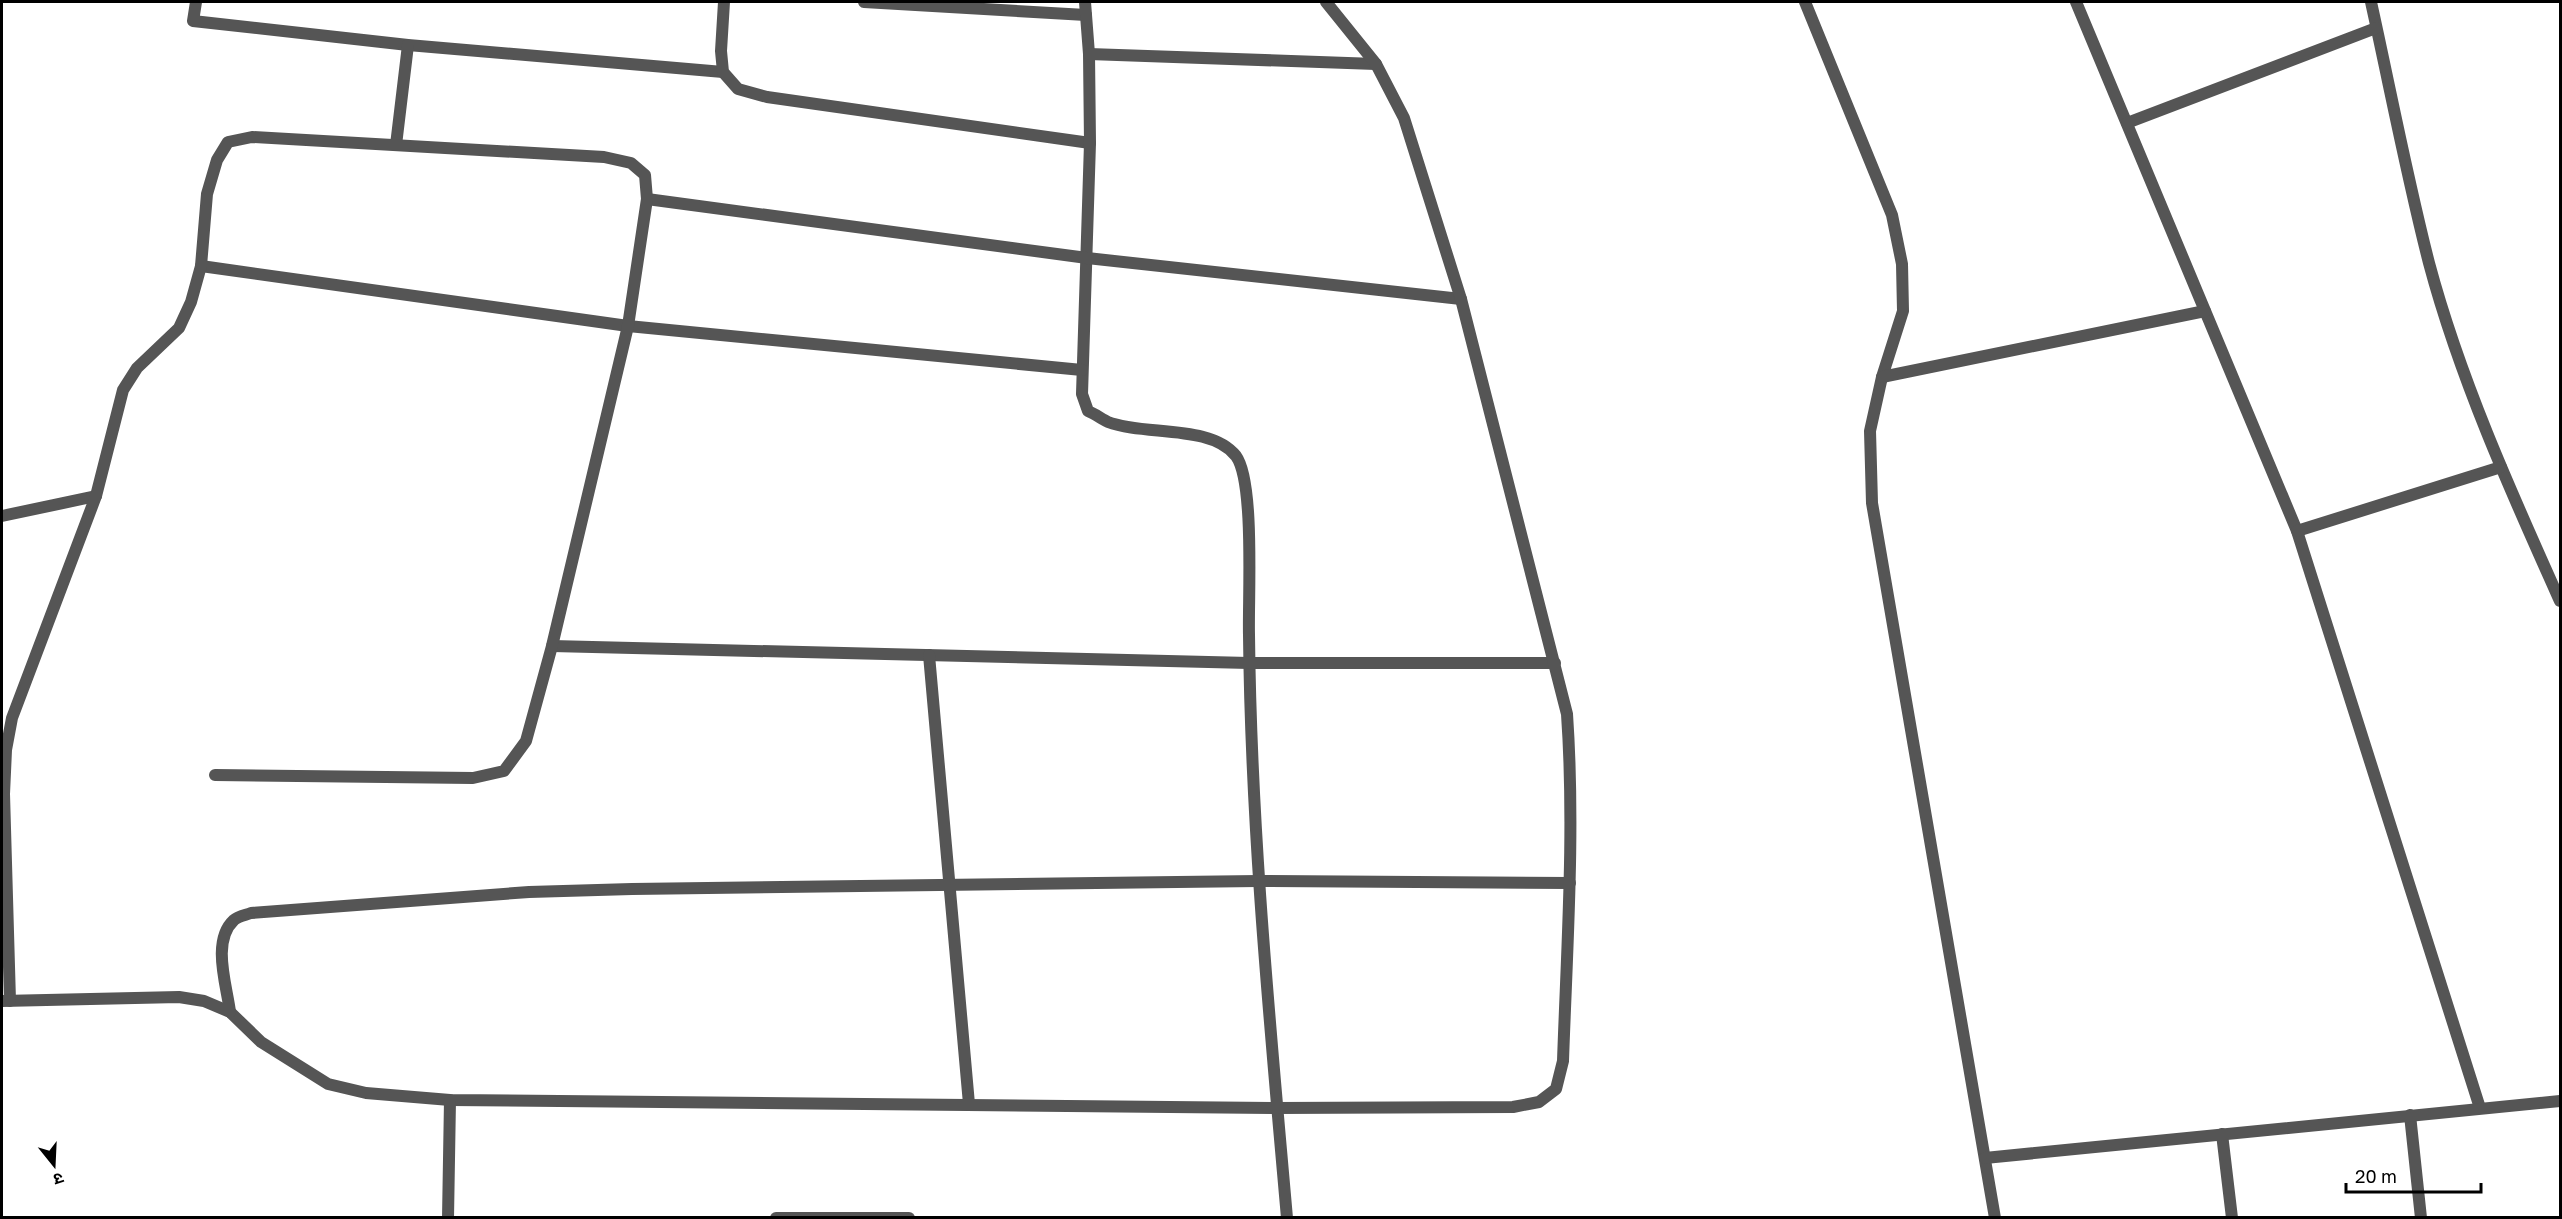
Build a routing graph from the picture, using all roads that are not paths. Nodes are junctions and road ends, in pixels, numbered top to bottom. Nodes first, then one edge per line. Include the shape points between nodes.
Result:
1 (196, 2) edge
2 (724, 2) edge
3 (864, 2) edge
4 (1085, 2) edge
5 (1326, 2) edge
6 (1805, 2) edge
7 (2076, 2) edge
8 (2371, 2) edge
9 (1086, 15) junction
10 (2376, 27) junction
11 (408, 45) junction
12 (1089, 54) junction
13 (1376, 64) junction
14 (723, 72) junction
15 (2127, 123) junction
16 (1090, 143) junction
17 (396, 145) junction
18 (648, 199) junction
19 (1088, 258) junction
20 (201, 266) junction
21 (1461, 299) junction
22 (2205, 311) junction
23 (628, 326) junction
24 (1082, 370) junction
25 (1882, 378) junction
26 (2501, 467) junction
27 (96, 496) junction
28 (2, 516) edge
29 (2297, 531) junction
30 (2560, 602) edge
31 (552, 646) junction
32 (929, 655) junction
33 (1249, 663) junction
34 (1555, 663) junction
35 (215, 775) dead end
36 (1258, 881) junction
37 (1570, 883) junction
38 (948, 885) junction
39 (6, 1001) edge
40 (230, 1012) junction
41 (450, 1100) junction
42 (2560, 1101) edge
43 (969, 1104) junction
44 (1278, 1108) junction
45 (2480, 1108) junction
46 (2410, 1115) junction
47 (2222, 1134) junction
48 (1984, 1158) junction
49 (448, 1218) edge
50 (776, 1218) edge
51 (909, 1218) edge
52 (1287, 1218) edge
53 (1995, 1218) edge
54 (2232, 1218) edge
55 (2421, 1218) edge

1 - 11 street via 193,21
2 - 14 street
3 - 9 street
4 - 9 street
5 - 13 street
6 - 25 street via 1892,215 1902,264 1903,311
7 - 15 street
8 - 10 street
9 - 12 street
10 - 15 street
10 - 26 street via 2430,264
11 - 14 street
11 - 17 street
12 - 13 street
12 - 16 street
13 - 21 street via 1404,118
14 - 16 street via 738,89 767,97
15 - 22 street
16 - 19 street
17 - 18 street via 604,157 631,163 645,176
17 - 20 street via 252,136 228,142 207,194
18 - 19 street
18 - 23 street
19 - 21 street
19 - 24 street
20 - 23 street
20 - 27 street via 179,327 137,368 123,390
21 - 34 street
22 - 25 street
22 - 29 street
23 - 24 street
23 - 31 street
24 - 33 street via 1082,394 1088,411 1109,423 1217,440 1236,456 1243,474 1247,507
25 - 48 street via 1870,431 1872,503
26 - 29 street
26 - 30 street
27 - 28 street
27 - 39 street via 16,709 6,750
29 - 45 street
31 - 32 street
31 - 35 street via 526,741 504,771 473,778
32 - 33 street
32 - 38 street
33 - 34 street
33 - 36 street
34 - 37 street via 1567,714
36 - 37 street
36 - 38 street
36 - 44 street
37 - 44 street via 1563,1061 1556,1089 1539,1102 1513,1107
38 - 40 street via 530,892 251,913 234,919 224,933 221,950
38 - 43 street
39 - 40 street via 179,997 204,1001
40 - 41 street via 261,1042 328,1084 366,1093
41 - 43 street
41 - 49 street
42 - 45 street
43 - 44 street
44 - 52 street
45 - 46 street
46 - 47 street
46 - 55 street
47 - 48 street
47 - 54 street
48 - 53 street
50 - 51 street

